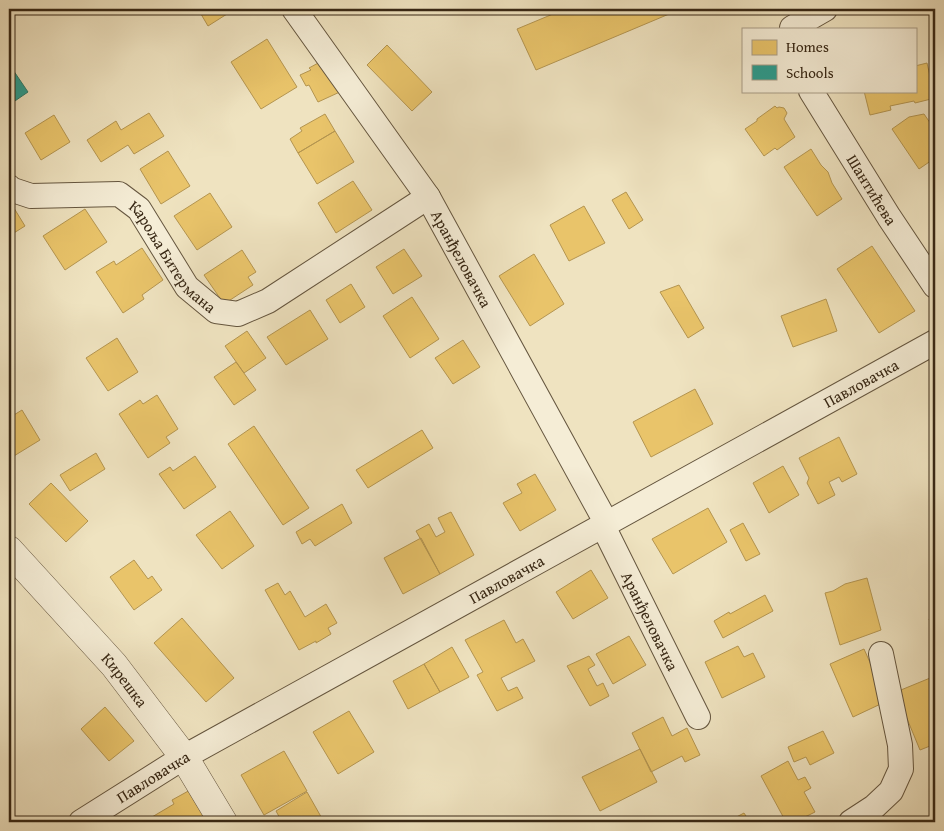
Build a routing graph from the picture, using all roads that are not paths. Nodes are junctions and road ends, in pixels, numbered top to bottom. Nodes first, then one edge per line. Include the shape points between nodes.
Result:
1 (294, 9) edge
2 (825, 9) edge
3 (790, 22) edge
4 (812, 92) edge
5 (9, 187) edge
6 (428, 197) junction
7 (935, 286) edge
8 (935, 342) edge
9 (605, 525) junction
10 (9, 550) edge
11 (881, 654) dead end
12 (698, 718) dead end
13 (184, 757) junction
14 (80, 822) edge
15 (223, 822) edge
16 (850, 822) edge

1 - 6 street, Аранђеловачка
2 - 3 street
4 - 7 street, Шантићева
5 - 6 street, Кароља Битермана via 31,196 119,194 139,209 187,287 216,311 238,314 268,301
6 - 9 street, Аранђеловачка
8 - 9 street, Павловачка
9 - 12 street, Аранђеловачка
9 - 13 street, Павловачка
10 - 13 street, Кирешка via 114,665
11 - 16 street via 900,745 900,769 891,791 874,807
13 - 14 street, Павловачка
13 - 15 street, Кирешка

